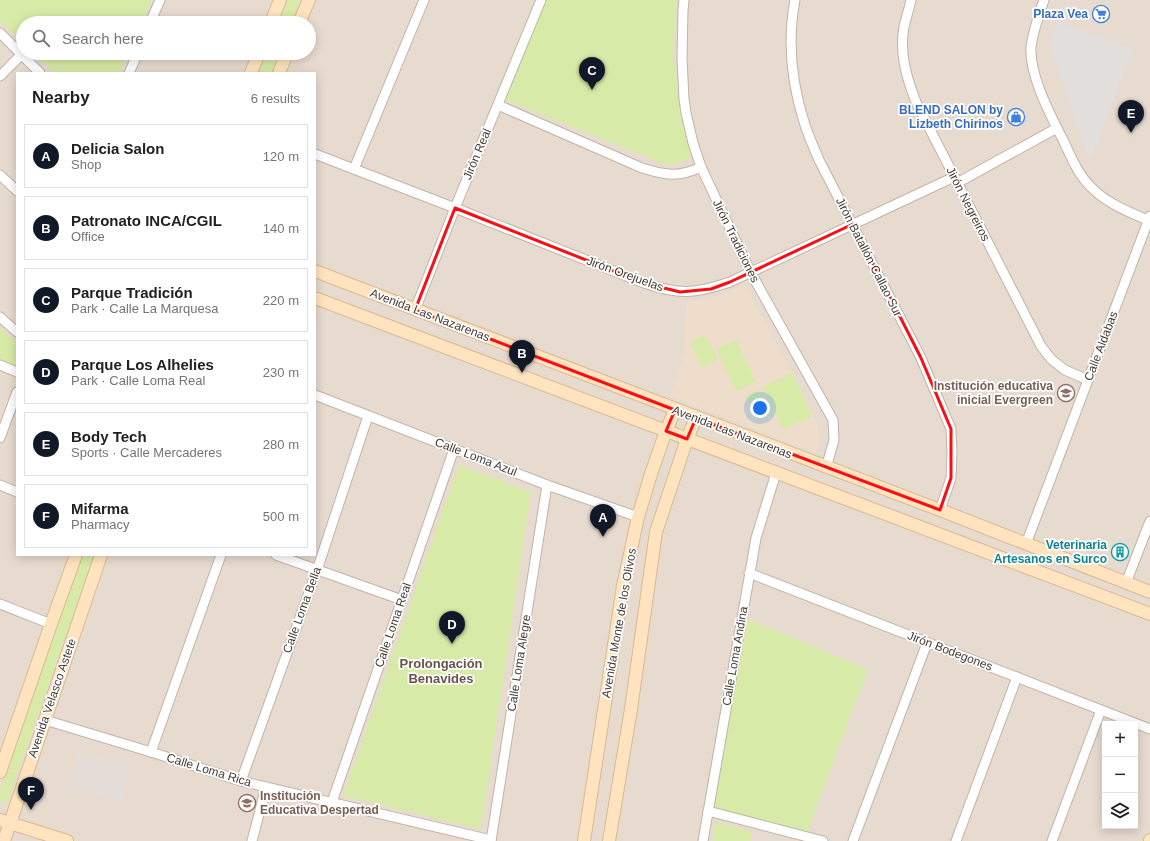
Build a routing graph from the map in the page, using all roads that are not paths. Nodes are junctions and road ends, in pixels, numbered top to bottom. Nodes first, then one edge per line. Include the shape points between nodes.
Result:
1 (160, 0) edge
2 (280, 0) edge
3 (309, 0) edge
4 (424, 0) edge
5 (541, 0) edge
6 (684, 0) edge
7 (796, 0) edge
8 (911, 0) edge
9 (1044, 0) edge
10 (153, 16) edge
11 (273, 16) edge
12 (303, 16) edge
13 (0, 33) edge
14 (16, 50) edge
15 (16, 60) edge
16 (26, 60) edge
17 (135, 60) edge
18 (256, 60) edge
19 (284, 60) edge
20 (39, 72) edge
21 (129, 72) edge
22 (251, 72) edge
23 (279, 72) edge
24 (0, 76) edge
25 (498, 105) junction
26 (1057, 128) junction
27 (316, 154) edge
28 (701, 167) junction
29 (354, 169) junction
30 (0, 175) edge
31 (956, 180) junction
32 (16, 190) edge
33 (455, 208) junction
34 (1149, 219) edge
35 (853, 224) junction
36 (316, 271) edge
37 (751, 273) junction
38 (316, 298) edge
39 (416, 310) junction
40 (0, 317) edge
41 (16, 331) edge
42 (0, 365) edge
43 (16, 372) edge
44 (1088, 380) junction
45 (16, 395) edge
46 (316, 395) edge
47 (675, 410) junction
48 (368, 416) junction
49 (696, 418) junction
50 (666, 431) junction
51 (0, 438) edge
52 (687, 439) junction
53 (454, 449) junction
54 (826, 468) junction
55 (776, 473) junction
56 (0, 485) edge
57 (547, 485) junction
58 (16, 492) edge
59 (940, 510) junction
60 (638, 516) junction
61 (1150, 521) edge
62 (1026, 544) junction
63 (76, 556) edge
64 (101, 556) edge
65 (221, 556) edge
66 (279, 556) edge
67 (317, 570) junction
68 (749, 573) junction
69 (1126, 583) junction
70 (1150, 592) edge
71 (402, 600) junction
72 (0, 604) edge
73 (1150, 614) edge
74 (51, 624) junction
75 (927, 643) junction
76 (1017, 677) junction
77 (1101, 710) junction
78 (45, 720) junction
79 (1150, 729) edge
80 (151, 752) junction
81 (0, 772) edge
82 (241, 781) junction
83 (266, 787) junction
84 (332, 802) junction
85 (708, 812) junction
86 (5, 822) edge
87 (491, 840) edge
88 (4, 841) edge
89 (67, 841) edge
90 (252, 841) edge
91 (584, 841) edge
92 (609, 841) edge
93 (703, 841) edge
94 (823, 841) edge
95 (853, 841) edge
96 (956, 841) edge
97 (1052, 841) edge

1 - 10 street
2 - 11 street
3 - 12 street
4 - 29 street
5 - 25 street, Jirón Real
6 - 28 street, Jirón Tradiciones via 684,99
7 - 35 street, Jirón Batallón Callao Sur via 791,35 796,91 805,126 819,160
8 - 31 street, Jirón Negreiros via 904,28 905,66 916,102
9 - 26 street via 1031,48 1042,96
13 - 14 street
15 - 24 street
16 - 20 street
17 - 21 street
18 - 22 street
19 - 23 street
25 - 28 street via 642,168 676,175
25 - 33 street, Jirón Real
26 - 31 street, Jirón Orejuelas
26 - 34 street via 1078,170 1091,188 1110,202
27 - 29 street, Jirón Orejuelas
28 - 37 street, Jirón Tradiciones
29 - 33 street, Jirón Orejuelas
30 - 32 street
31 - 35 street, Jirón Orejuelas
31 - 44 street, Jirón Negreiros via 1041,346 1065,370
33 - 37 street, Jirón Orejuelas via 662,289 695,292 711,289
33 - 39 street, Jirón Real
34 - 44 street, Calle Aldabas
35 - 37 street, Jirón Orejuelas
35 - 59 street, Jirón Batallón Callao Sur via 921,358 951,429 951,478
36 - 39 street, Avenida Las Nazarenas
37 - 54 street, Jirón Tradiciones via 832,420 834,440
38 - 50 street, Avenida Las Nazarenas
39 - 47 street, Avenida Las Nazarenas
40 - 41 street
42 - 43 street
44 - 62 street, Calle Aldabas
45 - 51 street
46 - 48 street, Calle Loma Azul
47 - 49 street, Avenida Las Nazarenas
47 - 50 street, Avenida Monte de los Olivos
48 - 53 street, Calle Loma Azul
48 - 67 street, Calle Loma Bella
49 - 52 street, Avenida Monte de los Olivos
49 - 54 street, Avenida Las Nazarenas
50 - 52 street, Avenida Las Nazarenas
50 - 60 street, Avenida Monte de los Olivos
52 - 55 street, Avenida Las Nazarenas
52 - 92 street, Avenida Monte de los Olivos via 656,532
53 - 57 street, Calle Loma Azul
53 - 71 street, Calle Loma Real
54 - 59 street, Avenida Las Nazarenas
55 - 68 street, Calle Loma Andina via 756,538
55 - 73 street, Avenida Las Nazarenas
56 - 58 street
57 - 60 street, Calle Loma Azul
57 - 87 street, Calle Loma Alegre
59 - 62 street, Avenida Las Nazarenas
60 - 91 street, Avenida Monte de los Olivos via 623,586
61 - 69 street
62 - 69 street, Avenida Las Nazarenas
63 - 74 street, Avenida Velasco Astete
64 - 78 street, Avenida Velasco Astete
65 - 80 street
66 - 67 street
67 - 71 street
67 - 82 street, Calle Loma Bella
68 - 75 street, Jirón Bodegones
68 - 85 street, Calle Loma Andina
69 - 70 street, Avenida Las Nazarenas
71 - 84 street, Calle Loma Real
72 - 74 street
74 - 81 street, Avenida Velasco Astete
75 - 76 street, Jirón Bodegones
75 - 95 street
76 - 77 street, Jirón Bodegones
76 - 96 street
77 - 79 street, Jirón Bodegones
77 - 97 street
78 - 80 street, Calle Loma Rica
78 - 86 street, Avenida Velasco Astete
80 - 82 street, Calle Loma Rica
82 - 83 street, Calle Loma Rica
83 - 84 street, Calle Loma Rica
83 - 90 street
84 - 87 street, Calle Loma Rica
85 - 93 street, Calle Loma Andina
85 - 94 street
86 - 88 street, Avenida Velasco Astete
86 - 89 street

